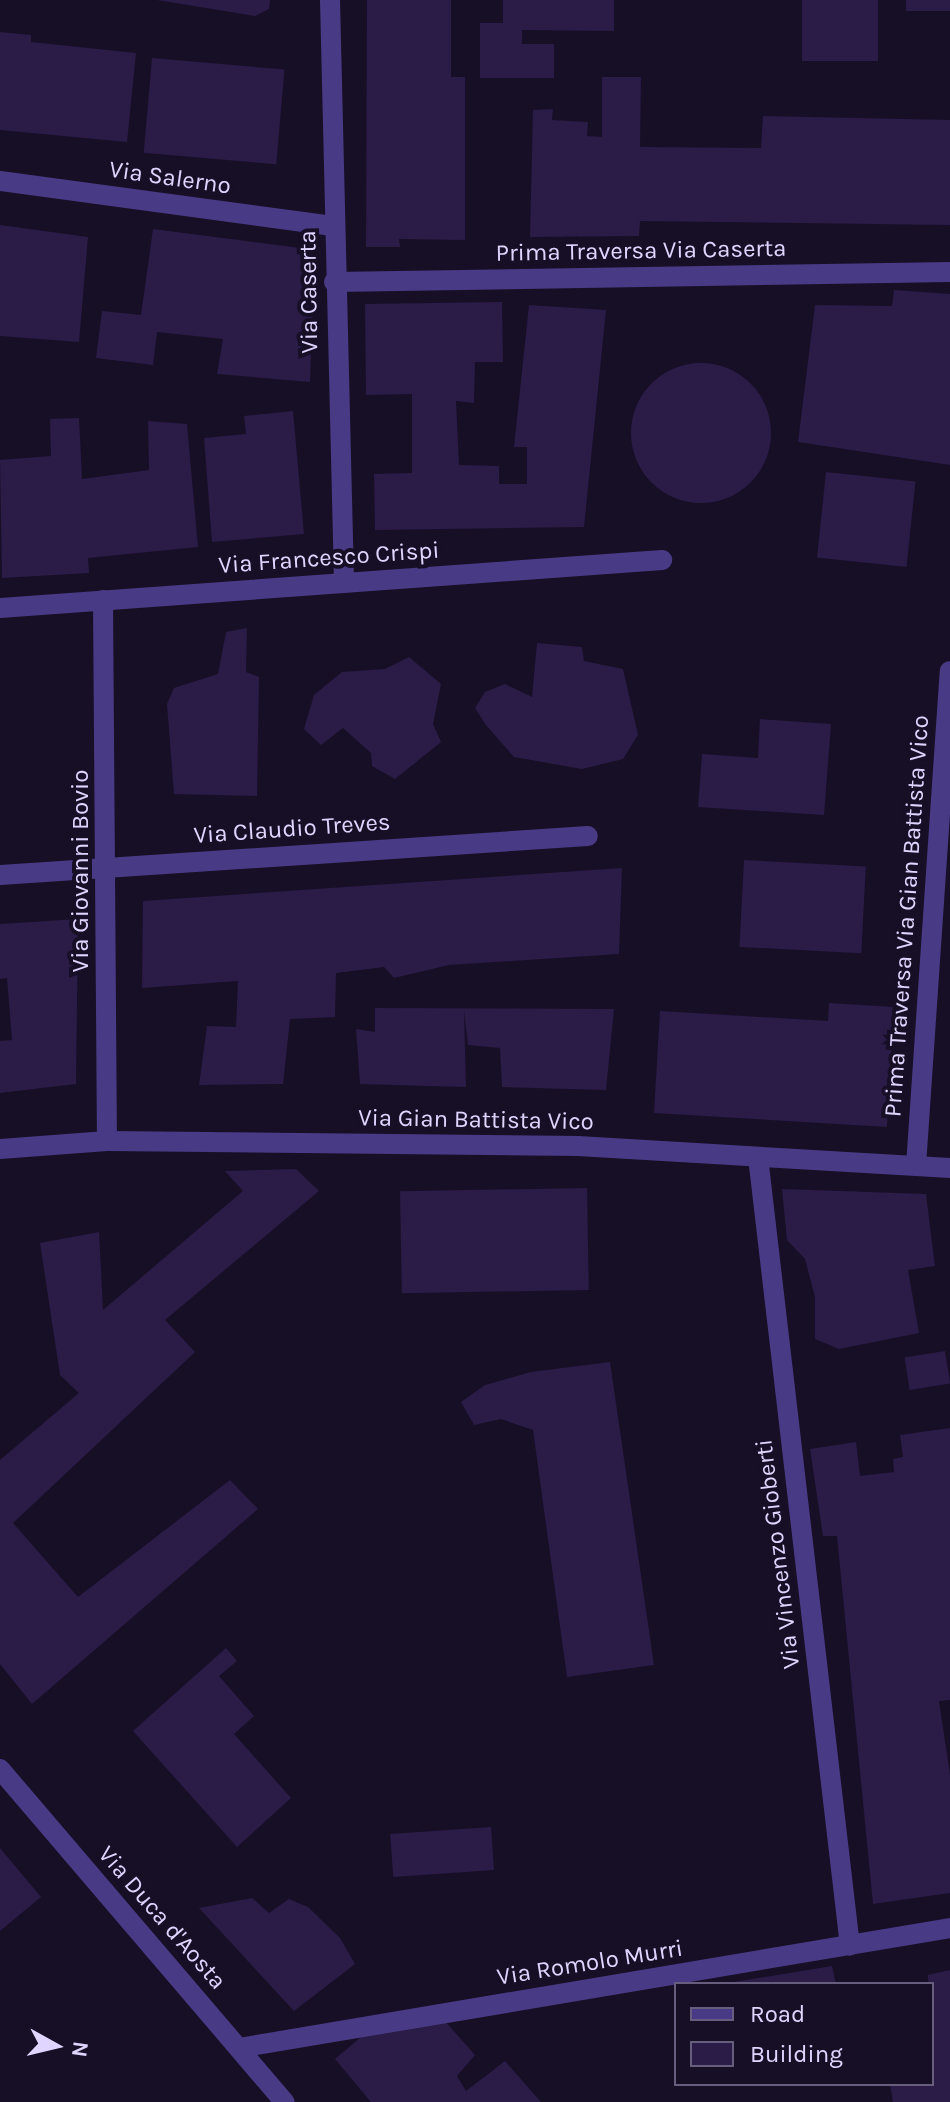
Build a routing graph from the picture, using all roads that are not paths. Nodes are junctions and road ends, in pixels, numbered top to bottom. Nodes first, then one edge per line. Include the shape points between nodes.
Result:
1 (330, 0) edge
2 (0, 181) edge
3 (333, 226) junction
4 (950, 272) edge
5 (334, 282) junction
6 (662, 560) dead end
7 (344, 583) junction
8 (103, 600) junction
9 (0, 608) edge
10 (950, 671) edge
11 (588, 836) dead end
12 (107, 867) junction
13 (0, 875) edge
14 (107, 1141) junction
15 (0, 1149) edge
16 (758, 1157) junction
17 (916, 1166) junction
18 (950, 1168) edge
19 (0, 1769) edge
20 (950, 1928) edge
21 (850, 1946) junction
22 (239, 2048) junction
23 (284, 2102) edge

1 - 3 street, Via Caserta
2 - 3 street, Via Salerno
3 - 5 street, Via Caserta
4 - 5 street, Prima Traversa Via Caserta
5 - 7 street, Via Caserta
6 - 7 street, Via Francesco Crispi
7 - 8 street, Via Francesco Crispi
8 - 9 street, Via Francesco Crispi
8 - 12 street, Via Giovanni Bovio
10 - 17 street, Prima Traversa Via Gian Battista Vico
11 - 12 street, Via Claudio Treves
12 - 13 street, Via Claudio Treves
12 - 14 street, Via Giovanni Bovio
14 - 15 street, Via Gian Battista Vico
14 - 16 street, Via Gian Battista Vico via 578,1146
16 - 17 street, Via Gian Battista Vico
16 - 21 street, Via Vincenzo Gioberti
17 - 18 street, Via Gian Battista Vico
19 - 22 street, Via Duca d'Aosta
20 - 21 street, Via Romolo Murri
21 - 22 street, Via Romolo Murri
22 - 23 street, Via Duca d'Aosta

